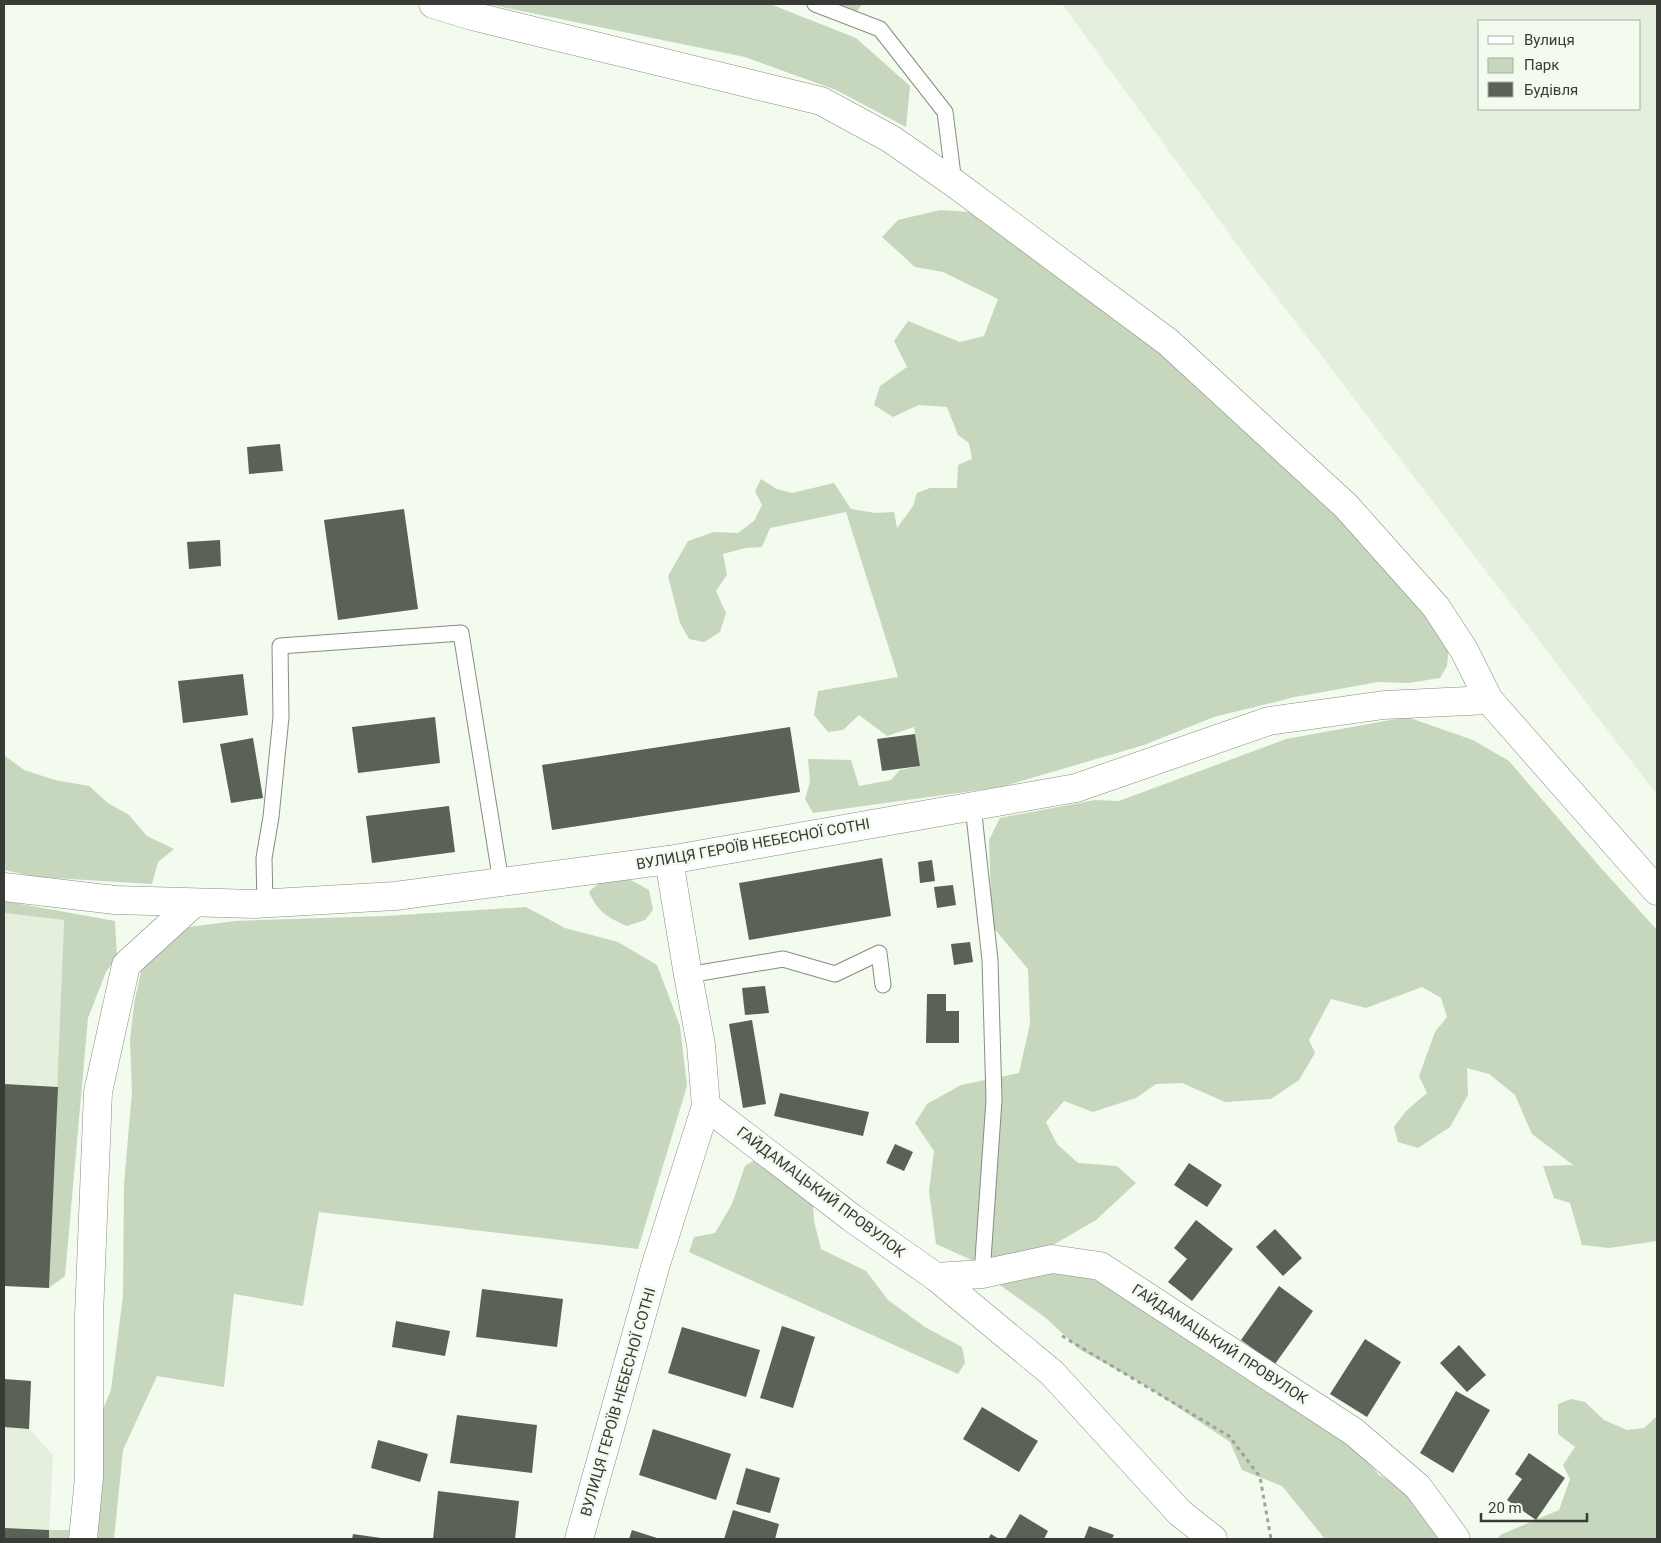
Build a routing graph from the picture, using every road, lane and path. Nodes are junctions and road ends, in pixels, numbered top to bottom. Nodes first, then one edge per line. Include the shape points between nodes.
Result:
1 (433, 4) edge
2 (815, 4) edge
3 (954, 182) junction
4 (1489, 700) junction
5 (973, 806) junction
6 (669, 860) junction
7 (501, 882) junction
8 (4, 887) edge
9 (1657, 891) edge
10 (194, 903) junction
11 (265, 904) junction
12 (688, 975) junction
13 (883, 985) dead end
14 (706, 1106) junction
15 (982, 1274) junction
16 (936, 1277) junction
17 (1058, 1334) dead end
18 (83, 1539) edge
19 (579, 1539) edge
20 (1213, 1539) edge
21 (1271, 1539) edge
22 (1456, 1539) edge

1 - 3 street via 821,101 891,139
2 - 3 lane via 880,29 946,112
3 - 4 street via 1168,342 1346,506 1436,607 1464,650
4 - 5 street, ВУЛИЦЯ ГЕРОЇВ НЕБЕСНОЇ СОТНІ via 1384,705 1269,721 1076,788
4 - 9 street
5 - 6 street, ВУЛИЦЯ ГЕРОЇВ НЕБЕСНОЇ СОТНІ
5 - 15 lane via 990,960 994,1100
6 - 7 street, ВУЛИЦЯ ГЕРОЇВ НЕБЕСНОЇ СОТНІ
6 - 12 street
7 - 11 street, ВУЛИЦЯ ГЕРОЇВ НЕБЕСНОЇ СОТНІ via 395,896
7 - 11 lane via 461,633 280,646 281,717 264,858
8 - 10 street, ВУЛИЦЯ ГЕРОЇВ НЕБЕСНОЇ СОТНІ via 115,900
10 - 11 street, ВУЛИЦЯ ГЕРОЇВ НЕБЕСНОЇ СОТНІ
10 - 18 street via 126,966 98,1092 89,1316 89,1478
12 - 13 lane via 783,959 835,974 879,954
12 - 14 street via 701,1045
14 - 16 street, ГАЙДАМАЦЬКИЙ ПРОВУЛОК via 852,1218
14 - 19 street, ВУЛИЦЯ ГЕРОЇВ НЕБЕСНОЇ СОТНІ via 656,1264
15 - 16 street, ГАЙДАМАЦЬКИЙ ПРОВУЛОК
15 - 22 street, ГАЙДАМАЦЬКИЙ ПРОВУЛОК via 1052,1259 1100,1266 1354,1432 1418,1487
16 - 20 street, ГАЙДАМАЦЬКИЙ ПРОВУЛОК via 1052,1373 1180,1513
17 - 21 path via 1229,1436 1260,1477

